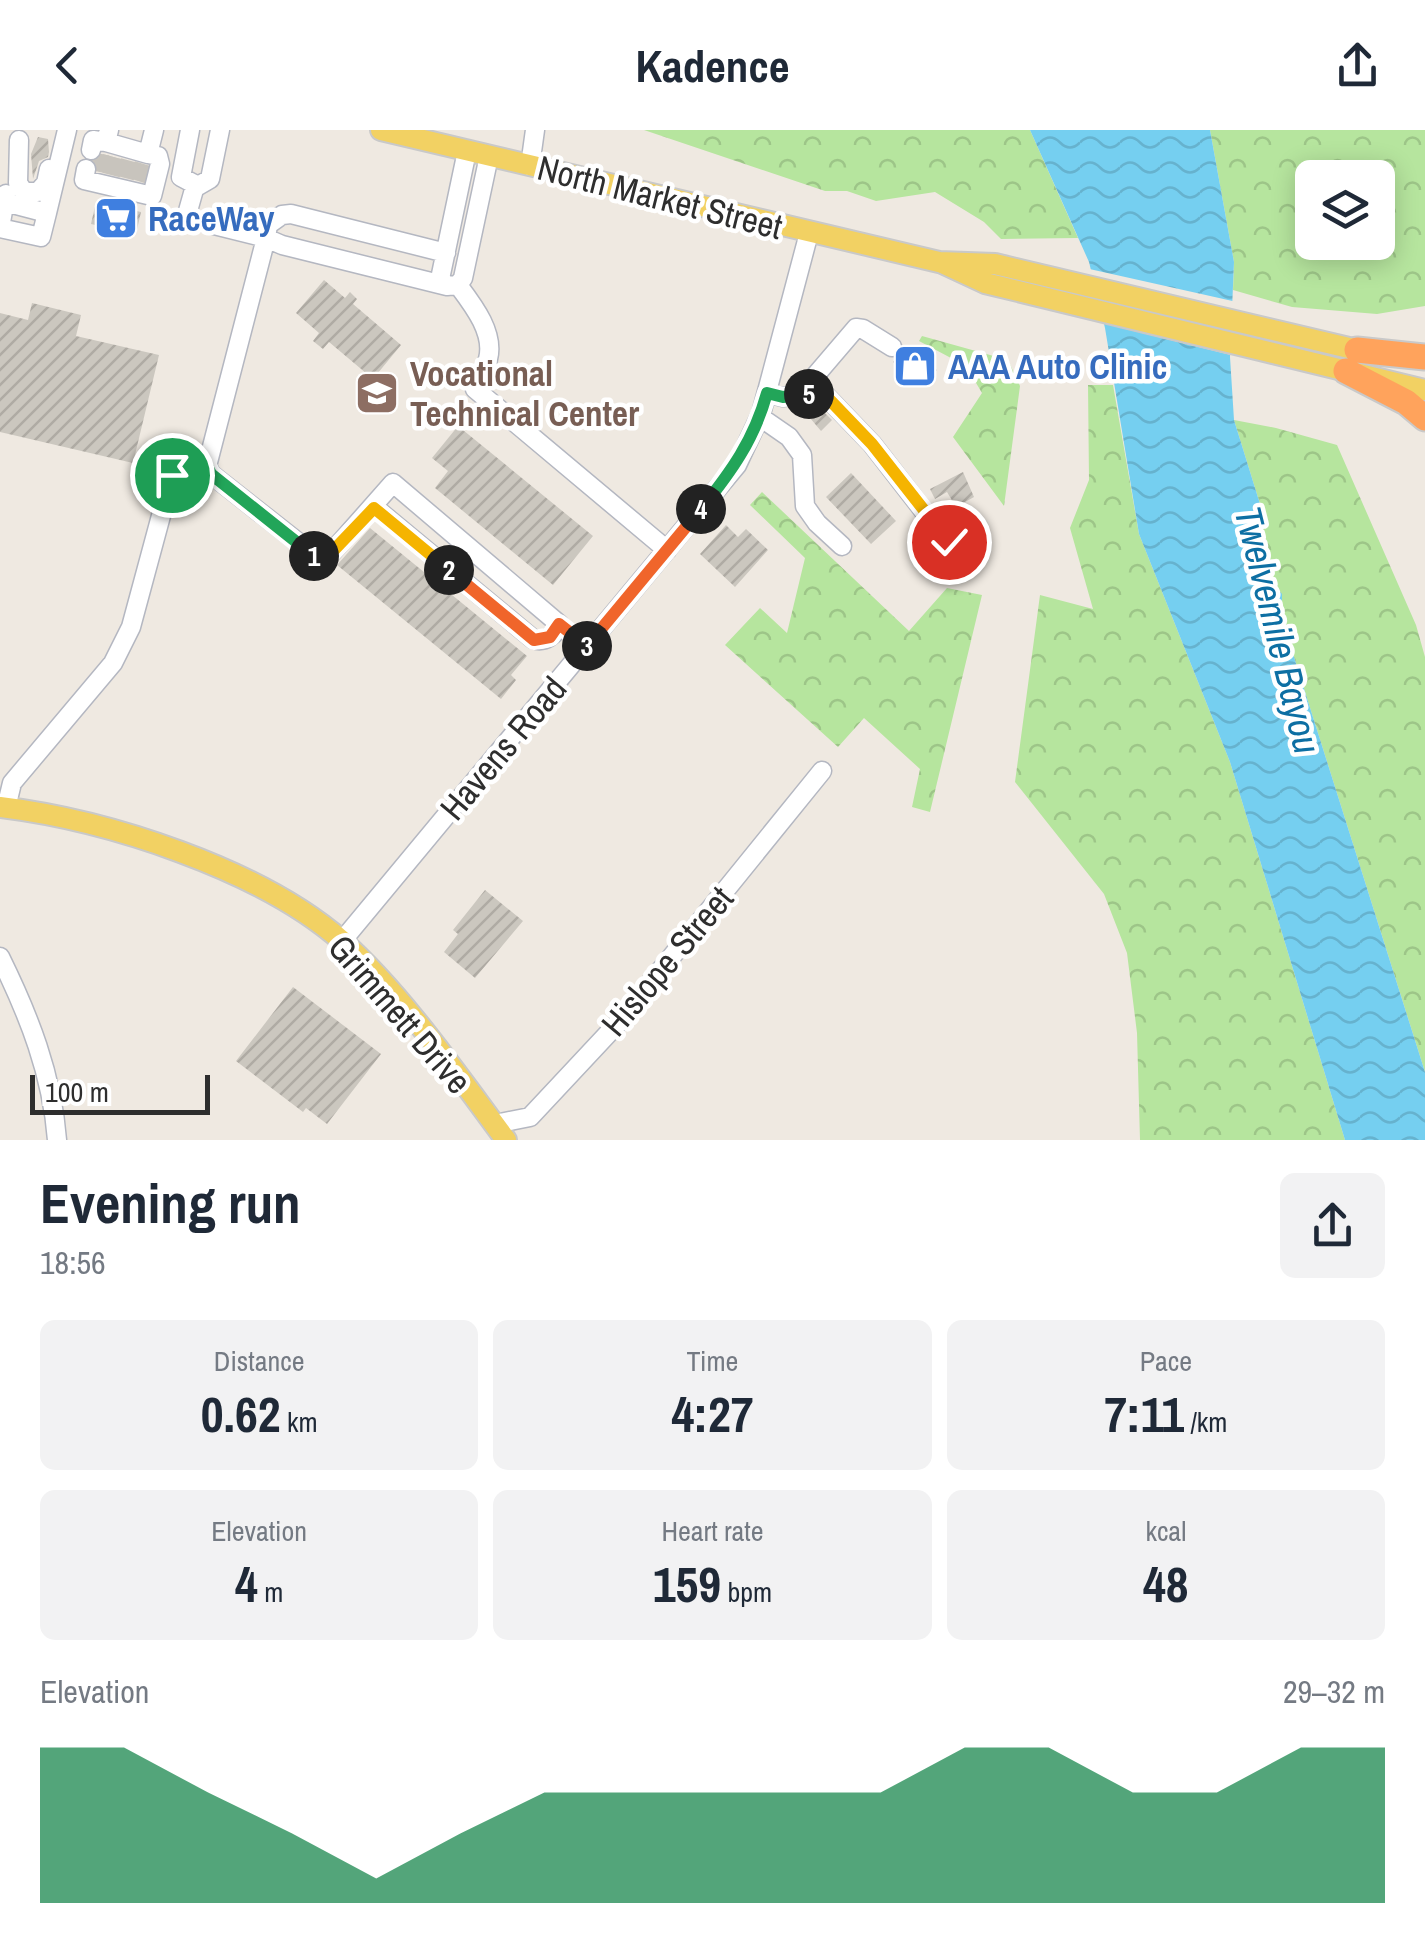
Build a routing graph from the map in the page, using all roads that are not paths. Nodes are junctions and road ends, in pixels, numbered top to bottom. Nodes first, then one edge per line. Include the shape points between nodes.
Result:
1 (154, 130) edge
2 (190, 130) edge
3 (220, 130) edge
4 (380, 130) edge
5 (535, 130) edge
6 (21, 135) edge
7 (66, 135) edge
8 (120, 150) edge
9 (468, 151) junction
10 (489, 156) junction
11 (530, 166) junction
12 (113, 180) dead end
13 (195, 186) junction
14 (4, 202) junction
15 (47, 213) junction
16 (452, 224) junction
17 (474, 227) junction
18 (0, 228) edge
19 (809, 233) junction
20 (266, 238) junction
21 (446, 251) junction
22 (468, 251) junction
23 (990, 273) junction
24 (452, 286) junction
25 (892, 347) dead end
26 (1425, 357) edge
27 (1352, 360) junction
28 (1425, 367) edge
29 (1425, 390) edge
30 (767, 393) junction
31 (797, 398) junction
32 (760, 417) junction
33 (1425, 418) edge
34 (207, 466) junction
35 (374, 508) junction
36 (842, 546) dead end
37 (667, 550) junction
38 (960, 558) dead end
39 (559, 624) junction
40 (586, 646) junction
41 (822, 771) dead end
42 (3, 807) edge
43 (342, 941) junction
44 (0, 957) edge
45 (500, 1132) edge
46 (57, 1140) edge

1 - 8 street
2 - 13 street via 181,177
3 - 13 street via 210,179
4 - 9 main road, North Market Street
5 - 11 street
6 - 7 street via 18,183 24,192 46,184 53,152
6 - 14 street
7 - 15 street
8 - 12 street via 158,156 152,196
9 - 10 main road, North Market Street
9 - 16 street
10 - 11 main road, North Market Street
10 - 17 street
11 - 19 main road, North Market Street
13 - 20 street via 186,218
14 - 15 street
14 - 18 street
15 - 18 street via 41,237
16 - 17 street
16 - 21 street
17 - 22 street
19 - 23 main road, North Market Street
19 - 30 street, Havens Road
20 - 21 street via 268,224 291,214
20 - 24 street
20 - 34 street
21 - 22 street
21 - 24 street via 440,278
22 - 24 street via 463,278
23 - 27 main road, North Market Street via 1288,332
23 - 27 main road, North Market Street via 1297,360
24 - 37 street via 475,308 491,346 475,388
25 - 31 street via 856,328
26 - 27 highway
27 - 28 main road, North Market Street
27 - 29 main road, North Market Street
27 - 33 highway
30 - 31 street
30 - 32 street, Havens Road
31 - 38 street via 826,396
32 - 36 street via 802,455 805,506
32 - 37 street, Havens Road via 737,465
34 - 35 street via 318,558
34 - 42 street via 172,475 131,627 112,663 12,784
35 - 39 street via 534,640 550,637
35 - 39 street via 393,484
37 - 40 street, Havens Road
39 - 40 street
40 - 43 street, Havens Road
41 - 45 street, Hislope Street via 605,1038 530,1118
42 - 43 main road, Grimmett Drive via 97,825 184,855 268,893
43 - 45 main road, Grimmett Drive via 386,986
44 - 46 street via 40,1047

